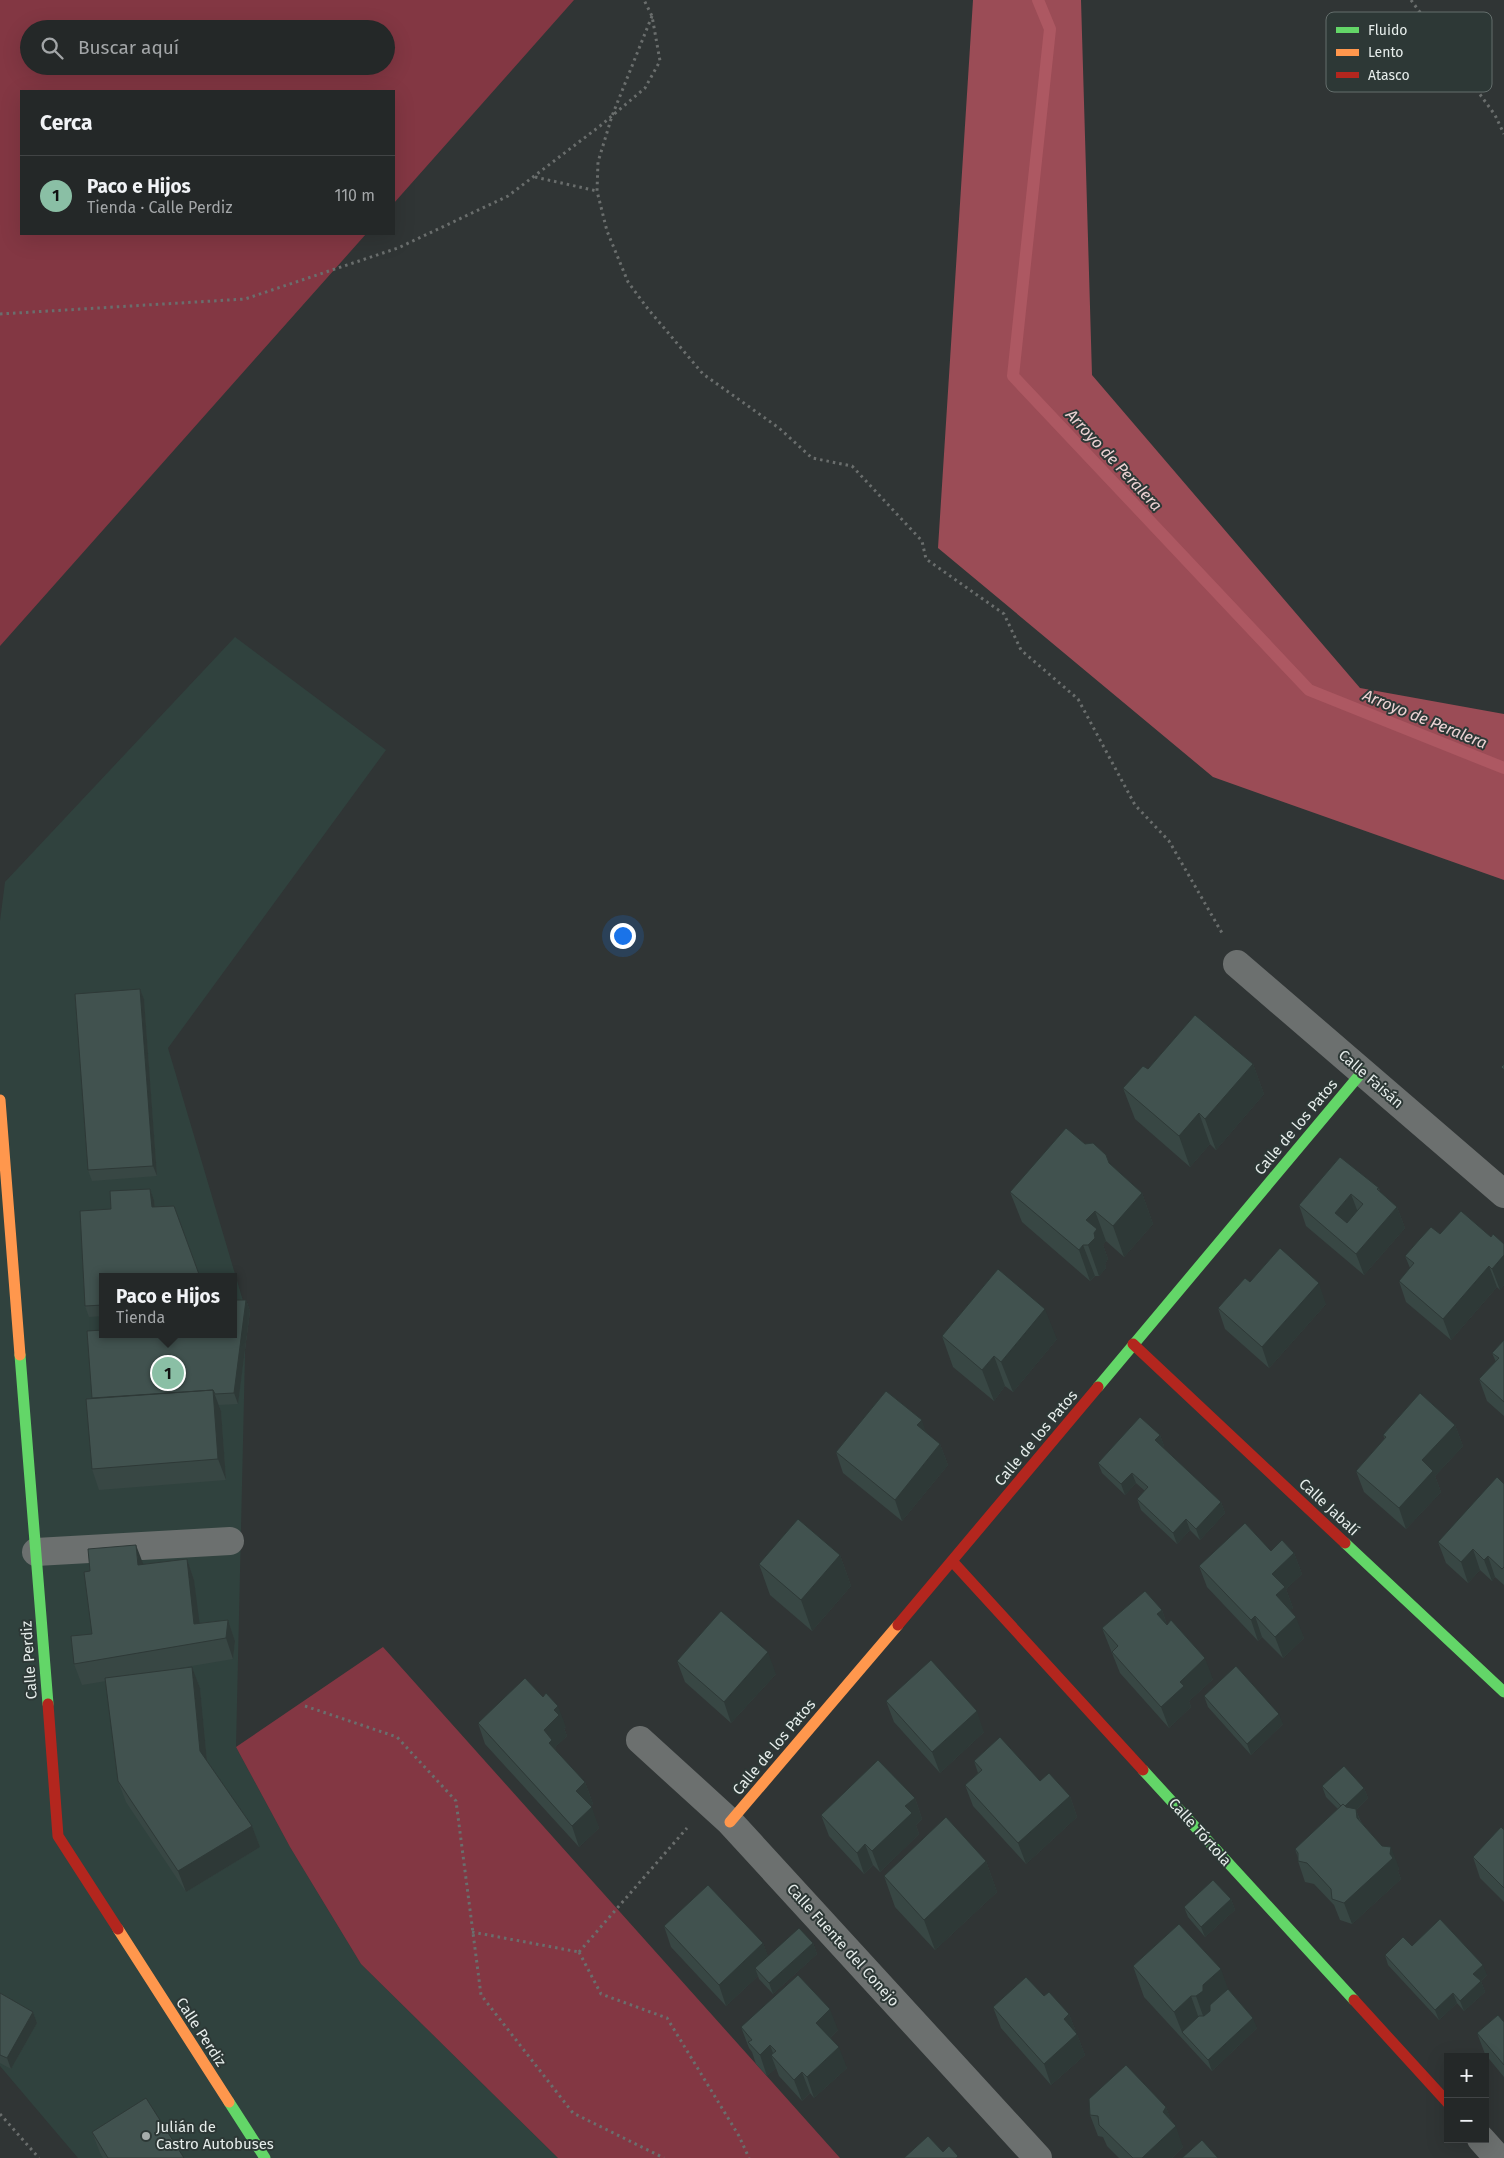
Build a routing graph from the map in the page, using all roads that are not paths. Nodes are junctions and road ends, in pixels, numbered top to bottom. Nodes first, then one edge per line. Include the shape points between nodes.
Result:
1 (1237, 964) road end
2 (1362, 1072) junction
3 (0, 1100) edge
4 (1504, 1194) edge
5 (1133, 1344) junction
6 (230, 1541) dead end
7 (36, 1552) junction
8 (952, 1561) junction
9 (1504, 1692) edge
10 (640, 1740) dead end
11 (730, 1822) junction
12 (1444, 2099) edge
13 (1485, 2143) edge
14 (264, 2158) edge
15 (1038, 2158) edge
16 (1498, 2158) edge

1 - 2 street, Calle Faisán
2 - 4 street, Calle Faisán
2 - 5 street, Calle de los Patos
3 - 7 street, Calle Perdiz
5 - 8 street, Calle de los Patos
5 - 9 street, Calle Jabalí
6 - 7 street
7 - 14 street, Calle Perdiz via 58,1836
8 - 11 street, Calle de los Patos
8 - 12 street, Calle Tórtola
10 - 11 street, Calle Fuente del Conejo
11 - 15 street, Calle Fuente del Conejo
13 - 16 street

